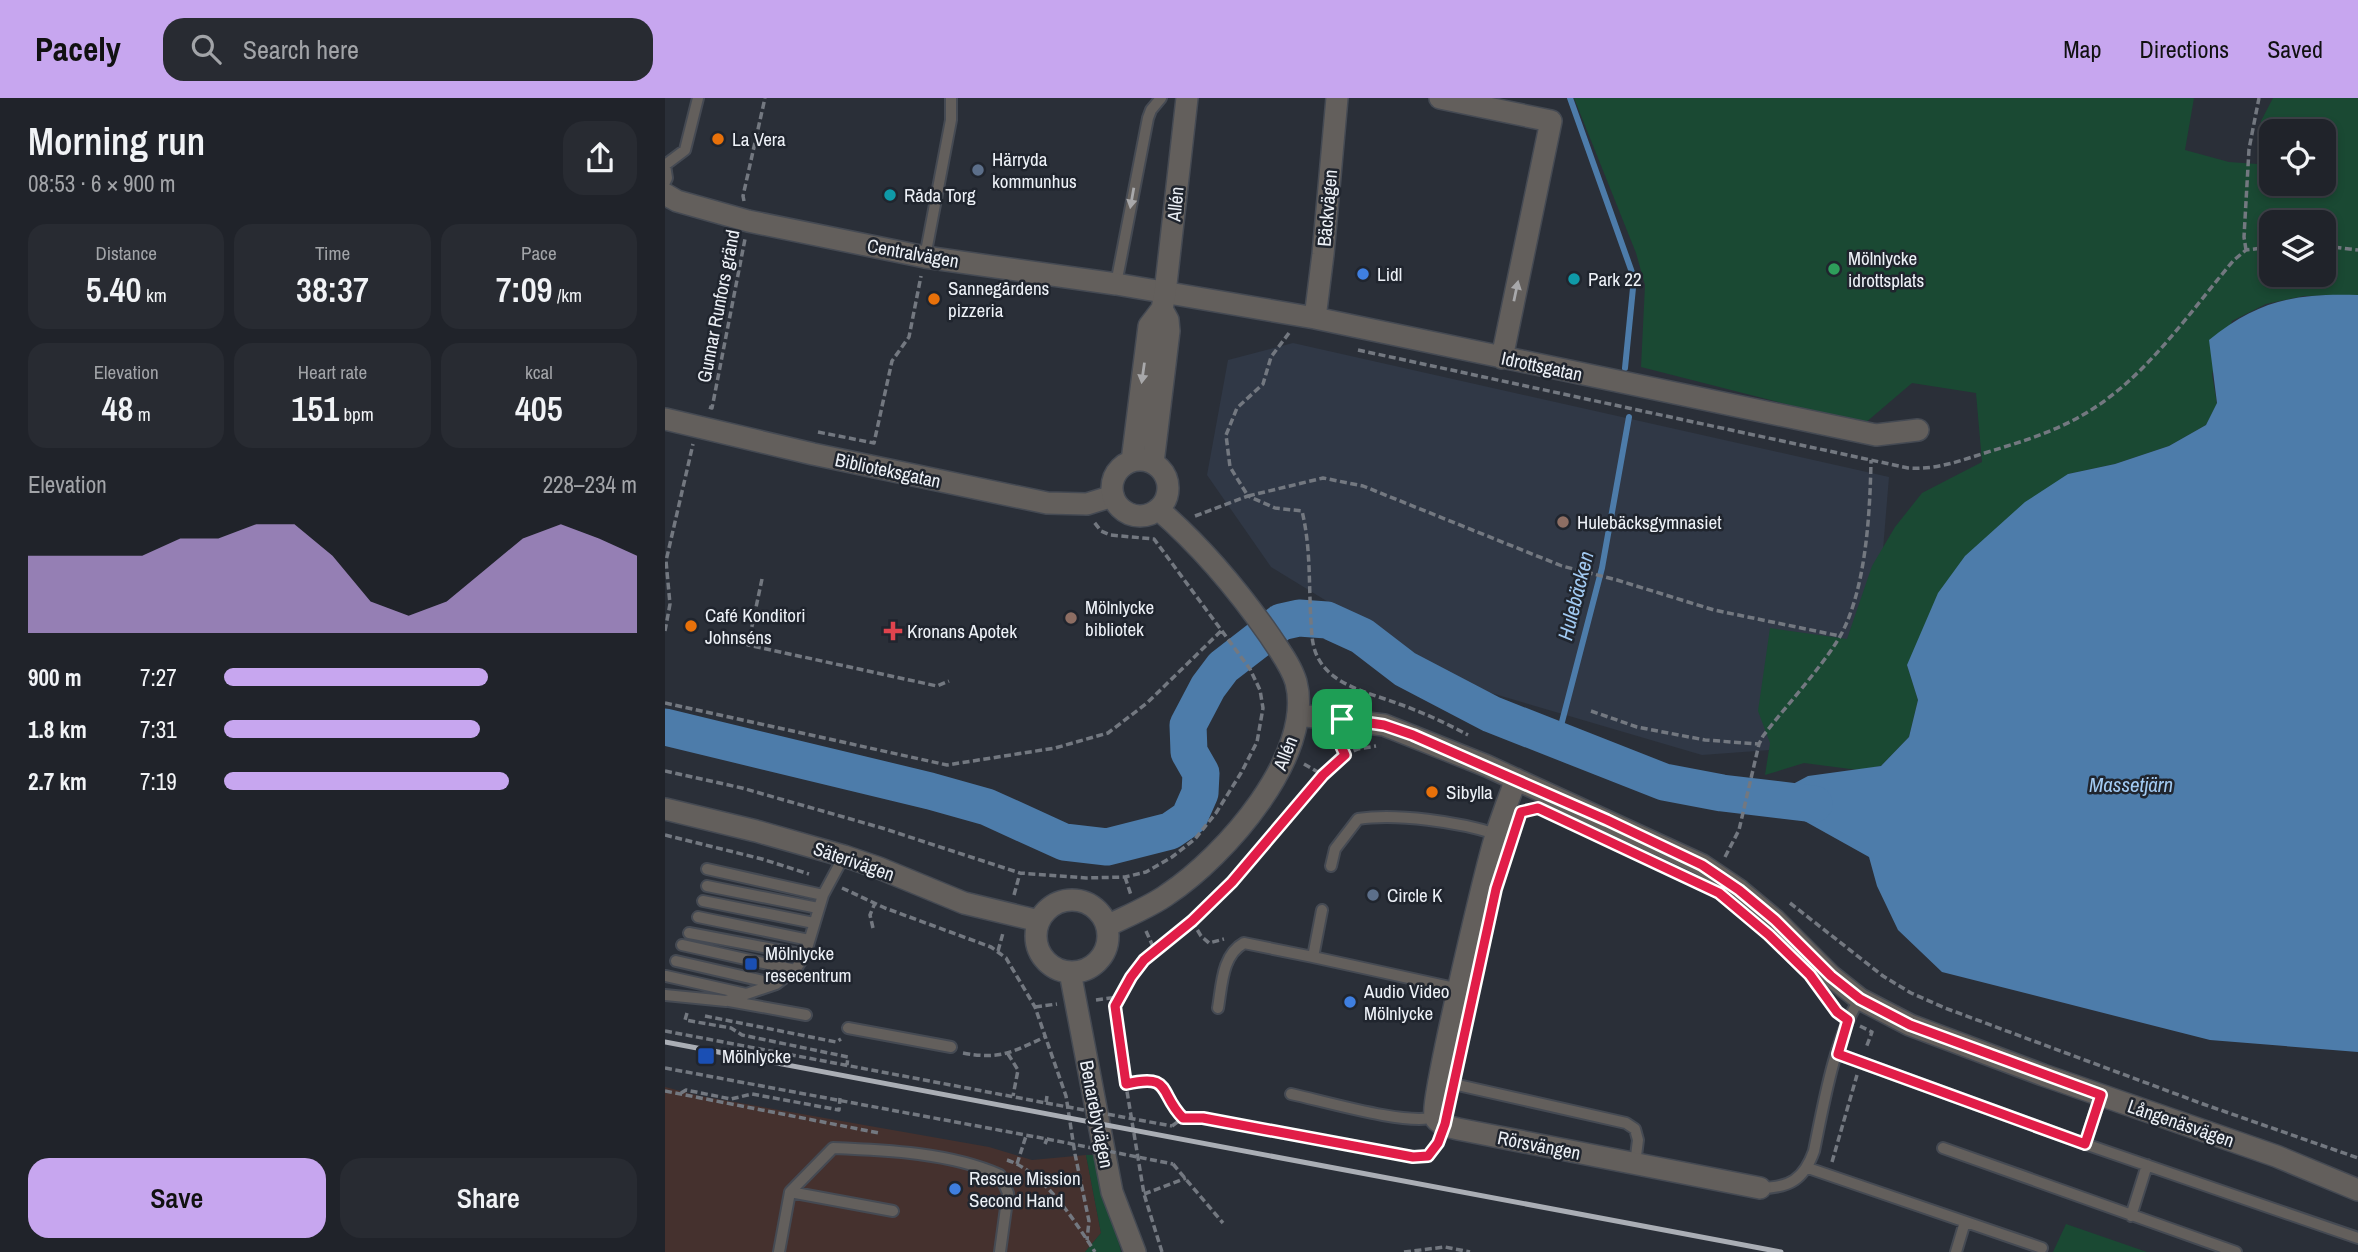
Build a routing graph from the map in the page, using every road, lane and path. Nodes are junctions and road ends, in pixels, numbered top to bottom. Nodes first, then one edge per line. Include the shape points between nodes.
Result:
1 (698, 98) edge
2 (765, 98) edge
3 (951, 98) edge
4 (1161, 98) edge
5 (1187, 98) edge
6 (1337, 98) edge
7 (1440, 98) edge
8 (2259, 98) edge
9 (665, 165) edge
10 (665, 182) edge
11 (665, 194) edge
12 (748, 221) junction
13 (2336, 247) edge
14 (2259, 248) edge
15 (2246, 250) junction
16 (2358, 250) edge
17 (925, 257) junction
18 (1116, 284) junction
19 (1163, 301) junction
20 (1315, 318) junction
21 (1291, 330) dead end
22 (1347, 346) dead end
23 (1502, 358) junction
24 (665, 419) edge
25 (697, 426) junction
26 (1918, 429) dead end
27 (818, 432) dead end
28 (1871, 460) junction
29 (1143, 462) junction
30 (1113, 496) junction
31 (1248, 496) junction
32 (1087, 503) junction
33 (1158, 509) junction
34 (1176, 525) junction
35 (666, 561) edge
36 (762, 579) dead end
37 (668, 604) edge
38 (1223, 630) junction
39 (665, 631) edge
40 (1840, 636) junction
41 (1312, 639) dead end
42 (949, 681) dead end
43 (665, 703) edge
44 (1591, 711) dead end
45 (1298, 715) junction
46 (1342, 719) junction
47 (1759, 744) junction
48 (1381, 745) dead end
49 (1345, 755) junction
50 (665, 771) edge
51 (1516, 779) junction
52 (665, 809) edge
53 (1739, 830) dead end
54 (1496, 834) junction
55 (665, 835) edge
56 (1727, 854) dead end
57 (843, 856) junction
58 (1735, 860) dead end
59 (1331, 866) dead end
60 (708, 869) dead end
61 (829, 882) junction
62 (707, 886) dead end
63 (823, 895) junction
64 (1786, 900) dead end
65 (703, 901) dead end
66 (875, 903) junction
67 (818, 908) junction
68 (1322, 910) dead end
69 (698, 917) dead end
70 (1039, 921) junction
71 (1192, 921) junction
72 (814, 923) junction
73 (1107, 926) junction
74 (873, 928) dead end
75 (689, 933) dead end
76 (809, 940) junction
77 (682, 945) dead end
78 (1235, 948) junction
79 (805, 955) junction
80 (1313, 957) junction
81 (676, 961) dead end
82 (795, 970) junction
83 (1070, 972) junction
84 (666, 976) edge
85 (776, 984) junction
86 (1459, 989) junction
87 (749, 994) junction
88 (665, 995) edge
89 (1860, 999) junction
90 (726, 1001) junction
91 (1218, 1007) dead end
92 (687, 1013) dead end
93 (806, 1015) dead end
94 (1848, 1020) junction
95 (848, 1028) dead end
96 (665, 1031) edge
97 (951, 1047) dead end
98 (1008, 1054) dead end
99 (1838, 1054) junction
100 (860, 1061) dead end
101 (1860, 1063) junction
102 (847, 1065) junction
103 (859, 1068) junction
104 (665, 1069) edge
105 (1440, 1081) junction
106 (1126, 1084) junction
107 (679, 1094) dead end
108 (1291, 1094) dead end
109 (2101, 1095) junction
110 (1013, 1096) junction
111 (1047, 1096) dead end
112 (840, 1100) junction
113 (1046, 1103) junction
114 (1183, 1118) junction
115 (1440, 1121) junction
116 (1026, 1136) junction
117 (2085, 1144) junction
118 (1943, 1148) dead end
119 (2358, 1158) edge
120 (1017, 1164) dead end
121 (1635, 1164) junction
122 (2147, 1165) junction
123 (1808, 1168) junction
124 (1828, 1175) junction
125 (1186, 1178) junction
126 (1760, 1188) joint
127 (2358, 1190) edge
128 (790, 1192) junction
129 (1144, 1194) junction
130 (893, 1211) dead end
131 (2131, 1216) junction
132 (1965, 1222) junction
133 (1223, 1223) dead end
134 (2358, 1238) edge
135 (1087, 1240) dead end
136 (2042, 1248) dead end
137 (779, 1252) edge
138 (1000, 1252) edge
139 (1135, 1252) edge
140 (1162, 1252) edge
141 (1404, 1252) edge
142 (1470, 1252) edge
143 (1956, 1252) edge
144 (2236, 1252) edge

1 - 9 lane via 685,150
2 - 12 path via 743,197
3 - 17 lane via 951,120
4 -> 18 lane via 1148,118
5 - 19 street, Allén
6 - 20 street, Bäckvägen
23 -> 7 street via 1551,121
8 - 15 path via 2249,149
9 - 10 lane
11 - 12 street, Centralvägen
12 - 17 street, Centralvägen
12 - 25 path, Gunnar Runfors gränd via 712,408 701,408
13 - 16 path
14 - 15 path
15 - 28 path via 2149,362 2083,415 2017,443 1941,467 1907,468
17 - 18 street, Centralvägen
17 - 27 path via 909,337 892,361 874,443
18 - 19 street, Centralvägen
19 - 20 street, Idrottsgatan
19 - 29 street, Allén via 1169,331
20 - 23 street, Idrottsgatan
21 - 31 path via 1271,357 1263,384 1237,408 1226,435 1230,467
22 - 28 path
23 - 26 street, Idrottsgatan via 1876,435
24 - 25 street, Biblioteksgatan
25 - 32 street, Biblioteksgatan via 1047,503
25 - 35 path
28 - 40 path via 1861,580
29 - 30 street via 1122,466 1115,475
29 - 33 street via 1162,470 1168,485
30 - 32 street, Biblioteksgatan
30 - 33 street via 1122,510 1132,515
31 - 34 path
31 - 40 path via 1323,478 1363,486 1562,566 1714,610
31 - 41 path via 1275,508 1302,512
32 - 38 path via 1091,517 1110,536 1154,539
33 - 34 street, Allén
34 - 45 street, Allén via 1246,601 1280,652 1296,684
35 - 37 path
36 - 42 path via 748,645 937,686
37 - 39 path
38 - 43 path via 1147,703 1108,733 1055,748 947,765
38 - 50 path via 1260,690 1257,742 1216,813 1195,839 1146,872 1086,878 1020,873 882,828
40 - 47 path
44 - 47 path via 1637,727
45 - 46 street, Långenäsvägen
45 - 73 street, Allén via 1273,782 1217,853 1167,895
46 - 49 path
46 - 51 street, Långenäsvägen via 1384,725
47 - 53 path
48 - 49 path
49 - 71 path
51 - 54 street
51 - 89 street, Långenäsvägen via 1714,873 1775,920
52 - 57 street, Säterivägen
54 - 59 lane via 1381,815 1358,819 1335,849
54 - 86 street
55 - 61 path via 762,859
56 - 58 path
57 - 61 lane
57 - 70 street, Säterivägen via 964,903
60 - 63 lane
61 - 63 lane
61 - 66 path
62 - 67 lane
63 - 67 lane
64 - 119 path via 1882,976 1945,1009
65 - 72 lane
66 - 74 path via 870,915
66 - 135 path via 991,947 1006,958 1023,985 1066,1096 1089,1221
67 - 72 lane
68 - 80 lane
69 - 76 lane
70 - 73 street via 1060,902 1075,900 1089,904
70 - 83 street via 1040,952 1058,969
71 - 78 path via 1209,943 1226,938
71 - 106 path via 1144,960 1118,997 1115,1019
72 - 76 lane
73 - 83 street via 1107,948 1101,959 1082,971
75 - 79 lane
76 - 79 lane
77 - 82 lane
78 - 80 lane via 1244,943
78 - 91 lane via 1227,959
79 - 82 lane
80 - 86 lane
81 - 85 lane
82 - 85 lane
83 - 139 street, Benarebyvägen via 1112,1192
84 - 87 lane
85 - 87 lane
86 - 105 street
87 - 90 lane
88 - 90 lane
89 - 94 lane
89 - 109 street, Långenäsvägen via 1910,1025
90 - 93 lane
92 - 102 path via 685,1020 848,1057
94 - 99 lane
94 - 101 path via 1872,1032
95 - 97 lane
96 - 102 path
98 - 110 path via 1018,1070
99 - 101 lane
99 - 123 lane
100 - 103 path
101 - 117 lane
101 - 124 path
102 - 103 path
103 - 110 path
104 - 112 path
105 - 115 street
105 - 121 lane via 1626,1123 1635,1129 1638,1140
106 - 114 path via 1143,1080 1162,1085
106 - 129 path
107 - 112 path via 686,1090 731,1099 752,1094 839,1110
108 - 115 lane via 1406,1119
109 - 117 lane
109 - 127 street, Långenäsvägen
110 - 113 path
111 - 113 path
112 - 116 path
113 - 114 path, bridge via 1172,1126
114 - 115 path via 1423,1158 1435,1149
115 - 121 street, Rörsvängen via 1458,1129
116 - 120 path
116 - 125 path, bridge via 1173,1164
117 - 122 lane
118 - 131 lane
121 - 126 street, Rörsvängen
122 - 131 lane
122 - 134 lane
123 - 124 lane
123 - 126 lane, Rörsvängen via 1788,1184
124 - 132 lane
125 - 129 path
125 - 133 path
128 - 130 lane
128 - 137 lane
128 - 138 lane via 834,1148 886,1150 979,1165 1000,1175 1009,1192
129 - 140 path
131 - 144 lane
132 - 136 lane
132 - 143 lane
141 - 142 path via 1445,1247

